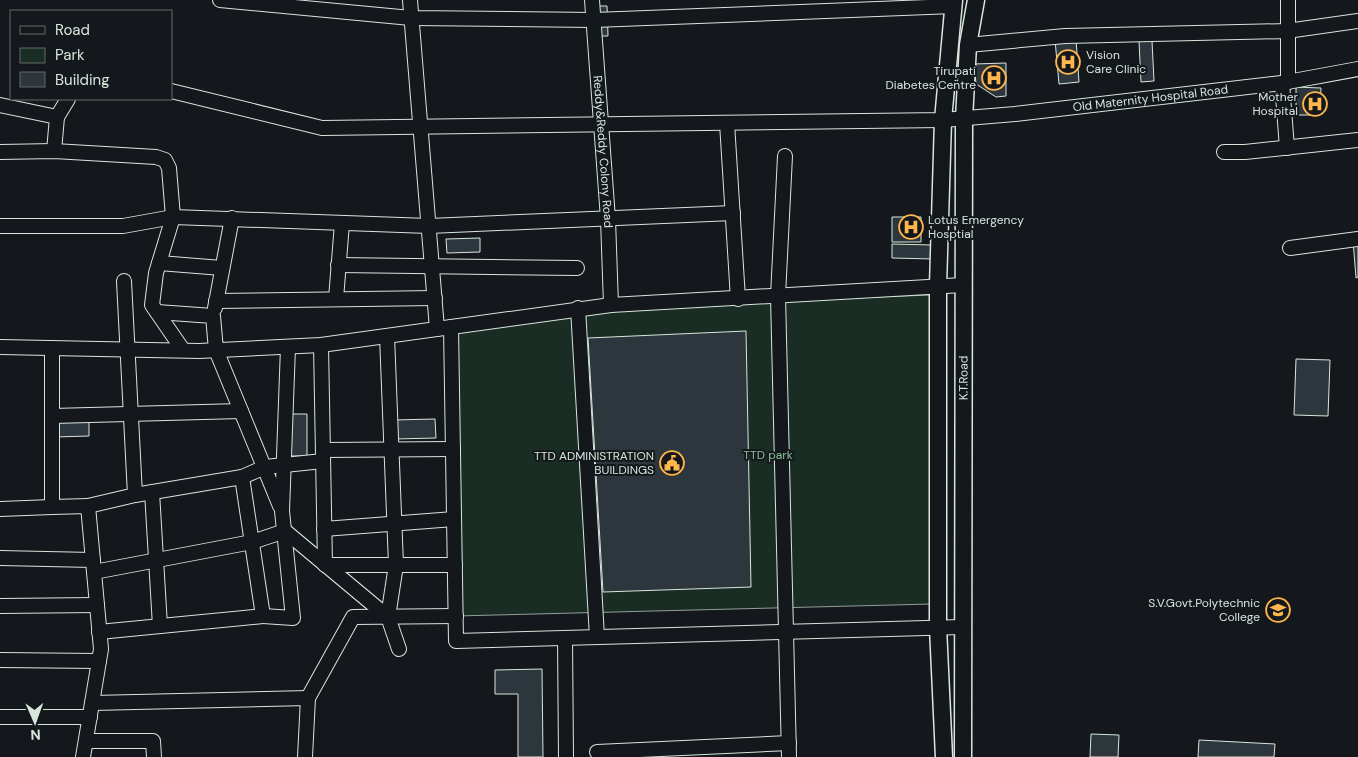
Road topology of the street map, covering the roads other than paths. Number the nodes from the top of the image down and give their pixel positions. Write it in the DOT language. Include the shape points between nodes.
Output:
graph roads {
  1 [pos="220,0"];
  2 [pos="410,0"];
  3 [pos="592,0"];
  4 [pos="976,0"];
  5 [pos="1288,0"];
  6 [pos="954,3"];
  7 [pos="411,18"];
  8 [pos="594,20"];
  9 [pos="1358,21"];
  10 [pos="1287,31"];
  11 [pos="968,45"];
  12 [pos="1358,70"];
  13 [pos="1285,83"];
  14 [pos="172,92"];
  15 [pos="67,100"];
  16 [pos="0,106"];
  17 [pos="57,117"];
  18 [pos="964,119"];
  19 [pos="942,120"];
  20 [pos="727,124"];
  21 [pos="601,125"];
  22 [pos="420,127"];
  23 [pos="1358,140"];
  24 [pos="1287,148"];
  25 [pos="0,152"];
  26 [pos="54,152"];
  27 [pos="1224,152"];
  28 [pos="785,156"];
  29 [pos="733,213"];
  30 [pos="173,217"];
  31 [pos="232,218"];
  32 [pos="608,219"];
  33 [pos="342,223"];
  34 [pos="0,226"];
  35 [pos="429,226"];
  36 [pos="1358,239"];
  37 [pos="1290,248"];
  38 [pos="159,263"];
  39 [pos="338,264"];
  40 [pos="432,267"];
  41 [pos="222,268"];
  42 [pos="576,268"];
  43 [pos="124,280"];
  44 [pos="963,285"];
  45 [pos="938,286"];
  46 [pos="778,296"];
  47 [pos="435,298"];
  48 [pos="336,299"];
  49 [pos="738,299"];
  50 [pos="216,301"];
  51 [pos="611,305"];
  52 [pos="578,308"];
  53 [pos="157,312"];
  54 [pos="213,316"];
  55 [pos="451,326"];
  56 [pos="437,329"];
  57 [pos="387,336"];
  58 [pos="321,345"];
  59 [pos="0,347"];
  60 [pos="288,347"];
  61 [pos="52,348"];
  62 [pos="128,350"];
  63 [pos="183,350"];
  64 [pos="216,350"];
  65 [pos="241,411"];
  66 [pos="131,413"];
  67 [pos="52,416"];
  68 [pos="392,449"];
  69 [pos="453,449"];
  70 [pos="323,456"];
  71 [pos="284,466"];
  72 [pos="265,468"];
  73 [pos="242,477"];
  74 [pos="152,492"];
  75 [pos="135,495"];
  76 [pos="88,506"];
  77 [pos="52,507"];
  78 [pos="0,508"];
  79 [pos="282,511"];
  80 [pos="454,519"];
  81 [pos="394,524"];
  82 [pos="324,529"];
  83 [pos="285,532"];
  84 [pos="252,542"];
  85 [pos="0,558"];
  86 [pos="156,560"];
  87 [pos="455,564"];
  88 [pos="325,565"];
  89 [pos="396,565"];
  90 [pos="93,566"];
  91 [pos="97,605"];
  92 [pos="0,606"];
  93 [pos="263,616"];
  94 [pos="456,616"];
  95 [pos="388,617"];
  96 [pos="160,626"];
  97 [pos="938,627"];
  98 [pos="962,627"];
  99 [pos="99,632"];
  100 [pos="785,632"];
  101 [pos="597,637"];
  102 [pos="565,638"];
  103 [pos="398,649"];
  104 [pos="0,660"];
  105 [pos="99,661"];
  106 [pos="308,698"];
  107 [pos="91,710"];
  108 [pos="0,717"];
  109 [pos="86,741"];
  110 [pos="789,750"];
  111 [pos="597,752"];
  112 [pos="83,757"];
  113 [pos="154,757"];
  114 [pos="305,757"];
  115 [pos="566,757"];
  116 [pos="944,757"];
  117 [pos="963,757"];
  1 -- 7 [label="street"];
  2 -- 7 [label="street"];
  3 -- 8 [label="street, Reddy&Reddy Colony Road"];
  4 -- 11 [label="main road, K.T.Road"];
  5 -- 10 [label="street"];
  6 -- 8 [label="street"];
  6 -- 19 [label="main road, K.T.Road"];
  7 -- 8 [label="street"];
  7 -- 22 [label="street"];
  8 -- 21 [label="street, Reddy&Reddy Colony Road"];
  9 -- 10 [label="street"];
  10 -- 11 [label="street" via="1065,36"];
  10 -- 13 [label="street"];
  11 -- 18 [label="main road, K.T.Road"];
  12 -- 13 [label="street, Old Maternity Hospital Road"];
  13 -- 18 [label="street, Old Maternity Hospital Road"];
  13 -- 24 [label="street"];
  14 -- 22 [label="street, Old Maternity Hospital Road" via="322,128"];
  15 -- 17 [label="street"];
  16 -- 17 [label="street"];
  17 -- 26 [label="street"];
  18 -- 19 [label="street, Old Maternity Hospital Road"];
  18 -- 44 [label="main road, K.T.Road"];
  19 -- 20 [label="street, Old Maternity Hospital Road"];
  19 -- 45 [label="main road, K.T.Road"];
  20 -- 21 [label="street, Old Maternity Hospital Road"];
  20 -- 29 [label="street"];
  21 -- 22 [label="street, Old Maternity Hospital Road"];
  21 -- 32 [label="street, Reddy&Reddy Colony Road"];
  22 -- 35 [label="street"];
  23 -- 24 [label="street"];
  24 -- 27 [label="street"];
  25 -- 26 [label="street"];
  26 -- 30 [label="street" via="165,160 169,168"];
  28 -- 46 [label="street"];
  29 -- 32 [label="street"];
  29 -- 49 [label="street"];
  30 -- 31 [label="street"];
  30 -- 34 [label="street" via="124,226"];
  30 -- 38 [label="street"];
  31 -- 33 [label="street"];
  31 -- 41 [label="street"];
  32 -- 35 [label="street"];
  32 -- 51 [label="street, Reddy&Reddy Colony Road"];
  33 -- 35 [label="street"];
  33 -- 39 [label="street"];
  35 -- 40 [label="street"];
  36 -- 37 [label="street"];
  38 -- 41 [label="street"];
  38 -- 53 [label="street" via="152,305"];
  39 -- 40 [label="street"];
  39 -- 48 [label="street"];
  40 -- 42 [label="street"];
  40 -- 47 [label="street"];
  41 -- 50 [label="street"];
  43 -- 62 [label="street"];
  44 -- 45 [label="street"];
  44 -- 98 [label="main road, K.T.Road"];
  45 -- 46 [label="street"];
  45 -- 97 [label="main road, K.T.Road"];
  46 -- 49 [label="street"];
  46 -- 100 [label="street"];
  47 -- 48 [label="street"];
  47 -- 56 [label="street"];
  48 -- 50 [label="street"];
  49 -- 51 [label="street"];
  50 -- 54 [label="street"];
  51 -- 52 [label="street"];
  52 -- 55 [label="street"];
  52 -- 101 [label="street"];
  53 -- 54 [label="street"];
  53 -- 63 [label="street"];
  54 -- 64 [label="street"];
  55 -- 56 [label="street"];
  55 -- 69 [label="street"];
  56 -- 57 [label="street"];
  57 -- 58 [label="street"];
  57 -- 68 [label="street"];
  58 -- 60 [label="street"];
  58 -- 70 [label="street"];
  59 -- 61 [label="street"];
  60 -- 64 [label="street"];
  60 -- 71 [label="street"];
  61 -- 62 [label="street"];
  61 -- 67 [label="street"];
  62 -- 63 [label="street"];
  62 -- 66 [label="street"];
  63 -- 64 [label="street"];
  64 -- 65 [label="street"];
  65 -- 66 [label="street"];
  65 -- 72 [label="street"];
  66 -- 67 [label="street"];
  66 -- 75 [label="street"];
  67 -- 77 [label="street"];
  68 -- 69 [label="street"];
  68 -- 70 [label="street"];
  68 -- 81 [label="street"];
  69 -- 80 [label="street"];
  70 -- 71 [label="street"];
  70 -- 82 [label="street"];
  71 -- 72 [label="street"];
  71 -- 79 [label="street"];
  72 -- 73 [label="street"];
  72 -- 79 [label="street"];
  73 -- 74 [label="street"];
  73 -- 84 [label="street"];
  74 -- 75 [label="street"];
  74 -- 86 [label="street"];
  75 -- 76 [label="street"];
  76 -- 77 [label="street"];
  76 -- 90 [label="street"];
  77 -- 78 [label="street"];
  79 -- 83 [label="street"];
  80 -- 81 [label="street"];
  80 -- 87 [label="street"];
  81 -- 82 [label="street"];
  81 -- 89 [label="street"];
  82 -- 88 [label="street"];
  83 -- 84 [label="street"];
  83 -- 88 [label="street"];
  83 -- 93 [label="street" via="293,618"];
  84 -- 86 [label="street"];
  84 -- 93 [label="street"];
  85 -- 90 [label="street"];
  86 -- 90 [label="street"];
  86 -- 96 [label="street"];
  87 -- 89 [label="street"];
  87 -- 94 [label="street"];
  88 -- 89 [label="street"];
  88 -- 95 [label="street"];
  89 -- 95 [label="street"];
  90 -- 91 [label="street"];
  91 -- 92 [label="street"];
  91 -- 99 [label="street"];
  93 -- 96 [label="street"];
  94 -- 95 [label="street"];
  94 -- 102 [label="street" via="456,641"];
  95 -- 103 [label="street"];
  95 -- 106 [label="street" via="353,616"];
  96 -- 99 [label="street"];
  97 -- 98 [label="street"];
  97 -- 100 [label="street"];
  97 -- 116 [label="main road, K.T.Road"];
  98 -- 117 [label="main road, K.T.Road"];
  99 -- 105 [label="street"];
  100 -- 101 [label="street"];
  100 -- 110 [label="street"];
  101 -- 102 [label="street"];
  102 -- 115 [label="street"];
  104 -- 105 [label="street"];
  105 -- 107 [label="street"];
  106 -- 107 [label="street"];
  106 -- 114 [label="street"];
  107 -- 108 [label="street"];
  107 -- 109 [label="street"];
  109 -- 112 [label="street"];
  109 -- 113 [label="street" via="153,741"];
  110 -- 111 [label="street"];
}
